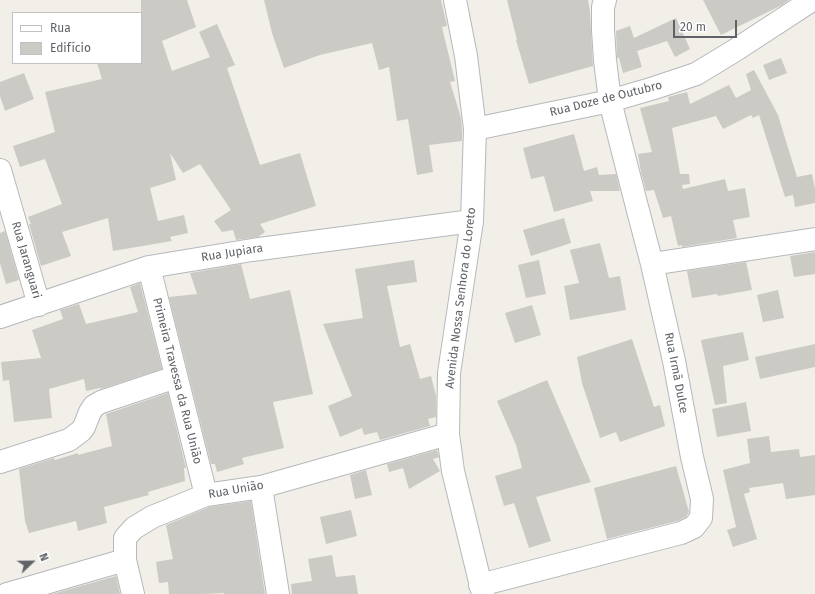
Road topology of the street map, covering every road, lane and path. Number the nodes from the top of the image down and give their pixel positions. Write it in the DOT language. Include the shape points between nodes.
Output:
graph roads {
  1 [pos="455,0"];
  2 [pos="605,0"];
  3 [pos="812,0"];
  4 [pos="610,100"];
  5 [pos="475,129"];
  6 [pos="0,170"];
  7 [pos="472,222"];
  8 [pos="815,239"];
  9 [pos="652,264"];
  10 [pos="149,267"];
  11 [pos="39,305"];
  12 [pos="0,317"];
  13 [pos="176,377"];
  14 [pos="448,434"];
  15 [pos="0,462"];
  16 [pos="261,486"];
  17 [pos="206,495"];
  18 [pos="125,560"];
  19 [pos="482,590"];
  20 [pos="8,594"];
  21 [pos="133,594"];
  22 [pos="278,594"];
  1 -- 5 [label="street, Avenida Nossa Senhora do Loreto" via="466,56"];
  2 -- 4 [label="street, Rua Irmã Dulce" via="603,38"];
  3 -- 4 [label="street, Rua Doze de Outubro" via="696,74"];
  4 -- 5 [label="street, Rua Doze de Outubro"];
  4 -- 9 [label="street, Rua Irmã Dulce"];
  5 -- 7 [label="street, Avenida Nossa Senhora do Loreto"];
  6 -- 11 [label="street, Rua Jaranguari"];
  7 -- 10 [label="street, Rua Jupiara" via="259,249"];
  7 -- 14 [label="street, Avenida Nossa Senhora do Loreto" via="449,373"];
  8 -- 9 [label="street"];
  9 -- 19 [label="street, Rua Irmã Dulce" via="702,499 701,518 694,527 681,533"];
  10 -- 11 [label="street, Rua Jupiara"];
  10 -- 13 [label="street, Primeira Travessa da Rua União"];
  11 -- 12 [label="street, Rua Jupiara"];
  13 -- 15 [label="street" via="94,406 84,427 69,440"];
  13 -- 17 [label="street, Primeira Travessa da Rua União"];
  14 -- 16 [label="street, Rua União"];
  14 -- 19 [label="street, Avenida Nossa Senhora do Loreto" via="453,471"];
  16 -- 17 [label="street, Rua União"];
  16 -- 22 [label="street"];
  17 -- 18 [label="street, Rua União" via="152,517 134,528 125,538"];
  18 -- 20 [label="street"];
  18 -- 21 [label="street, Rua União"];
}
